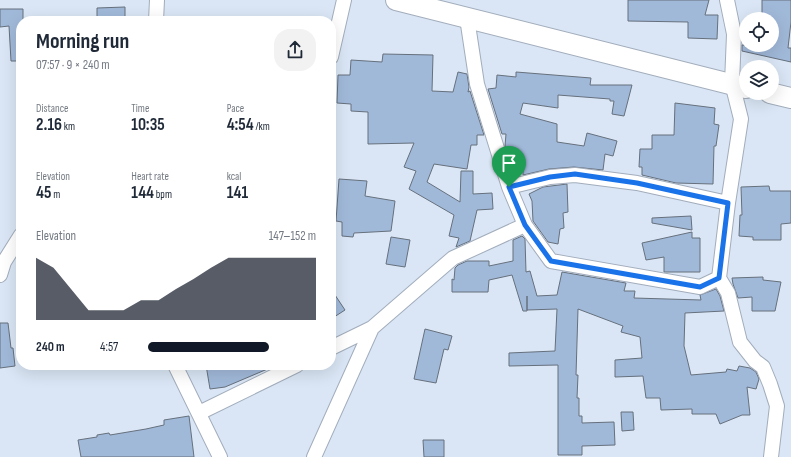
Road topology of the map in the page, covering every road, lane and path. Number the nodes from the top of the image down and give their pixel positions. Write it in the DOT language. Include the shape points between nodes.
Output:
graph roads {
  1 [pos="157,0"];
  2 [pos="344,0"];
  3 [pos="396,0"];
  4 [pos="727,0"];
  5 [pos="156,16"];
  6 [pos="467,18"];
  7 [pos="336,35"];
  8 [pos="739,86"];
  9 [pos="779,95"];
  10 [pos="791,98"];
  11 [pos="740,100"];
  12 [pos="509,187"];
  13 [pos="728,203"];
  14 [pos="525,225"];
  15 [pos="16,242"];
  16 [pos="0,275"];
  17 [pos="719,278"];
  18 [pos="372,328"];
  19 [pos="336,346"];
  20 [pos="178,370"];
  21 [pos="287,370"];
  22 [pos="199,413"];
  23 [pos="220,457"];
  24 [pos="314,457"];
  25 [pos="771,457"];
  1 -- 5 [label="street"];
  2 -- 7 [label="street"];
  3 -- 6 [label="main road"];
  4 -- 8 [label="street" via="734,34"];
  6 -- 8 [label="main road"];
  6 -- 12 [label="street" via="477,84"];
  9 -- 10 [label="main road"];
  11 -- 13 [label="street" via="741,119"];
  12 -- 13 [label="street" via="575,174 637,183"];
  12 -- 14 [label="street"];
  13 -- 17 [label="street"];
  14 -- 17 [label="street" via="551,261 700,287"];
  14 -- 18 [label="street" via="453,258"];
  15 -- 16 [label="street" via="4,262"];
  17 -- 25 [label="street" via="728,293 740,342 763,368 777,406"];
  18 -- 19 [label="street"];
  18 -- 24 [label="street"];
  20 -- 22 [label="street"];
  21 -- 22 [label="street"];
  22 -- 23 [label="street"];
}
